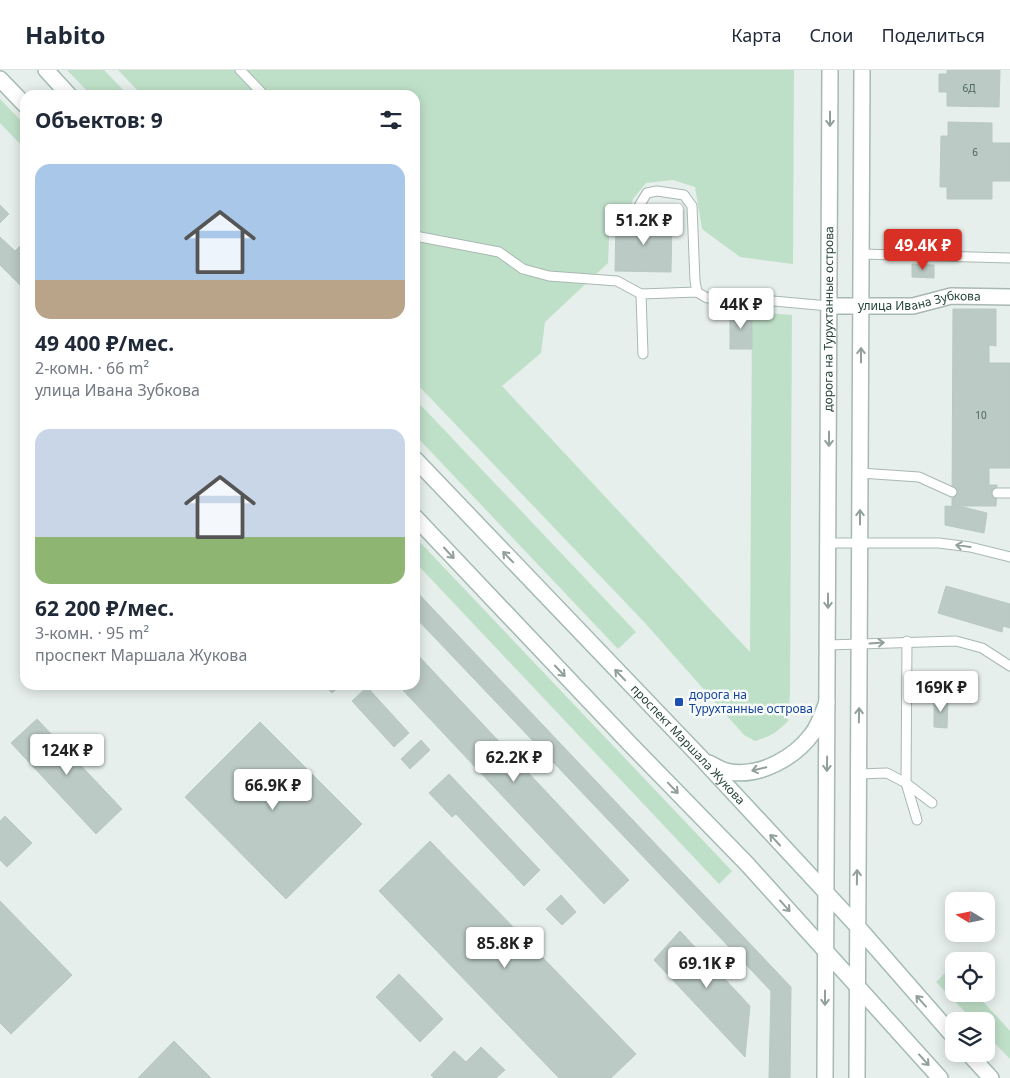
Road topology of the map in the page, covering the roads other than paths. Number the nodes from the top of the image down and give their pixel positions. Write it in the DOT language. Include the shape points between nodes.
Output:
graph roads {
  1 [pos="46,70"];
  2 [pos="240,70"];
  3 [pos="830,70"];
  4 [pos="862,70"];
  5 [pos="0,79"];
  6 [pos="64,90"];
  7 [pos="259,90"];
  8 [pos="20,100"];
  9 [pos="638,221"];
  10 [pos="420,237"];
  11 [pos="862,254"];
  12 [pos="1010,258"];
  13 [pos="697,292"];
  14 [pos="641,294"];
  15 [pos="1010,297"];
  16 [pos="829,306"];
  17 [pos="861,307"];
  18 [pos="642,354"];
  19 [pos="420,463"];
  20 [pos="860,473"];
  21 [pos="952,492"];
  22 [pos="996,493"];
  23 [pos="1010,493"];
  24 [pos="420,522"];
  25 [pos="828,543"];
  26 [pos="860,543"];
  27 [pos="1010,557"];
  28 [pos="907,641"];
  29 [pos="828,644"];
  30 [pos="859,644"];
  31 [pos="1010,666"];
  32 [pos="828,702"];
  33 [pos="703,760"];
  34 [pos="858,774"];
  35 [pos="906,783"];
  36 [pos="932,803"];
  37 [pos="917,820"];
  38 [pos="826,892"];
  39 [pos="857,926"];
  40 [pos="824,950"];
  41 [pos="856,985"];
  42 [pos="945,1027"];
  43 [pos="976,1062"];
  44 [pos="825,1078"];
  45 [pos="857,1078"];
  46 [pos="940,1078"];
  47 [pos="991,1078"];
  1 -- 6 [label="street"];
  2 -- 7 [label="lane"];
  3 -- 16 [label="street, дорога на Турухтанные острова, one-way"];
  4 -- 11 [label="street"];
  5 -- 8 [label="street"];
  9 -- 13 [label="lane" via="639,206 647,193 658,191 684,195 692,206"];
  10 -- 14 [label="lane" via="499,252 523,270 549,276 616,280"];
  11 -- 12 [label="lane"];
  11 -- 17 [label="street"];
  13 -- 14 [label="lane"];
  13 -- 16 [label="lane" via="707,298 730,297"];
  14 -- 18 [label="lane"];
  15 -- 17 [label="street, улица Ивана Зубкова" via="951,296 913,306"];
  16 -- 17 [label="street, улица Ивана Зубкова"];
  16 -- 25 [label="street, дорога на Турухтанные острова, one-way"];
  20 -- 17 [label="street, one-way"];
  33 -- 19 [label="street, проспект Маршала Жукова, one-way"];
  20 -- 21 [label="lane" via="918,477"];
  26 -- 20 [label="street, one-way"];
  22 -- 23 [label="lane"];
  24 -- 40 [label="street, one-way" via="748,864"];
  25 -- 26 [label="lane"];
  25 -- 29 [label="street, дорога на Турухтанные острова, one-way"];
  27 -- 26 [label="lane, one-way" via="939,543"];
  26 -- 30 [label="street"];
  30 -- 28 [label="lane, one-way"];
  28 -- 31 [label="lane" via="956,641 982,648"];
  28 -- 35 [label="lane"];
  29 -- 30 [label="lane"];
  29 -- 32 [label="street, дорога на Турухтанные острова"];
  34 -- 30 [label="street, one-way"];
  32 -- 33 [label="street, one-way" via="814,733 798,750 777,764 730,772"];
  32 -- 38 [label="street, дорога на Турухтанные острова, one-way"];
  38 -- 33 [label="street, проспект Маршала Жукова, one-way"];
  34 -- 35 [label="lane" via="887,773"];
  39 -- 34 [label="street, one-way"];
  35 -- 36 [label="lane"];
  35 -- 37 [label="lane"];
  38 -- 39 [label="street, проспект Маршала Жукова"];
  38 -- 40 [label="street, дорога на Турухтанные острова"];
  39 -- 41 [label="street"];
  42 -- 39 [label="street, проспект Маршала Жукова, one-way"];
  40 -- 41 [label="street"];
  40 -- 44 [label="street, дорога на Турухтанные острова, one-way"];
  41 -- 45 [label="street"];
  41 -- 46 [label="street, one-way"];
  43 -- 47 [label="street"];
}
